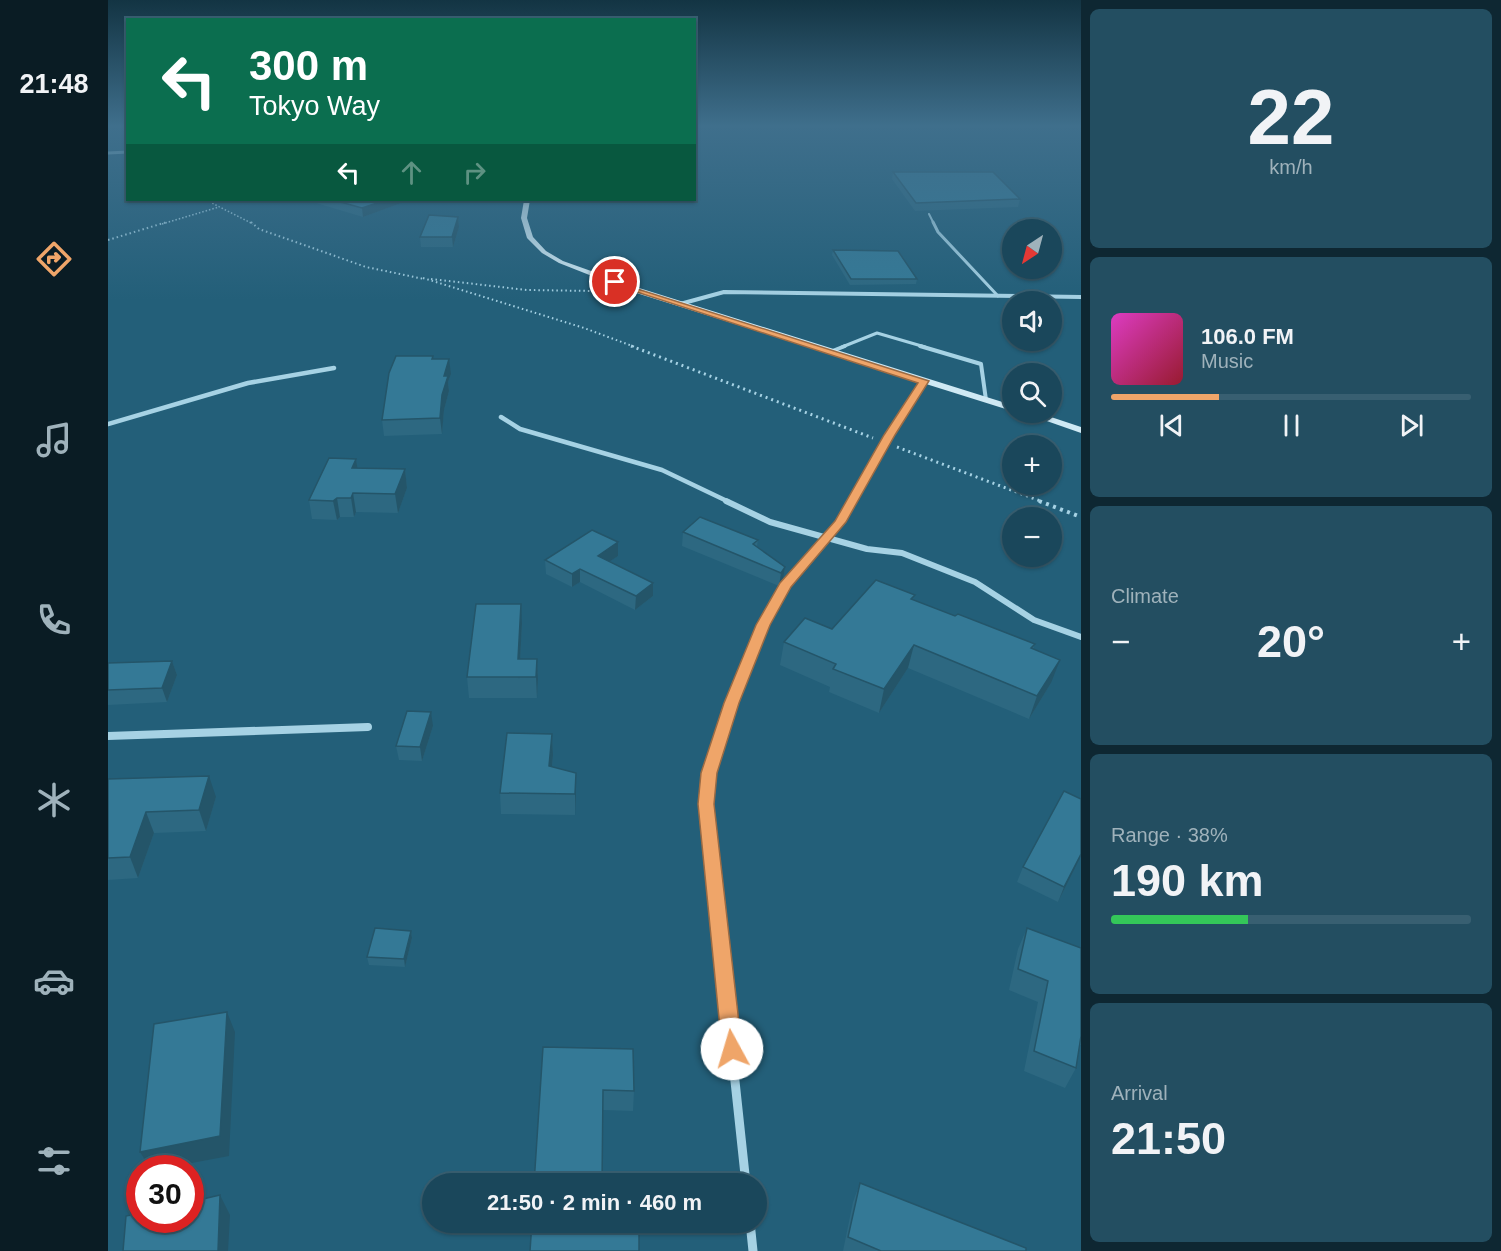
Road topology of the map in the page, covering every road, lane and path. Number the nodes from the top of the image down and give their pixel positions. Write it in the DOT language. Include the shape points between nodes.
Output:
graph roads {
  1 [pos="208,201"];
  2 [pos="527,201"];
  3 [pos="219,207"];
  4 [pos="929,214"];
  5 [pos="108,240"];
  6 [pos="423,278"];
  7 [pos="599,291"];
  8 [pos="998,296"];
  9 [pos="1081,297"];
  10 [pos="680,304"];
  11 [pos="830,352"];
  12 [pos="334,368"];
  13 [pos="924,381"];
  14 [pos="986,400"];
  15 [pos="1002,405"];
  16 [pos="501,417"];
  17 [pos="1059,423"];
  18 [pos="108,424"];
  19 [pos="1081,430"];
  20 [pos="885,442"];
  21 [pos="1081,517"];
  22 [pos="828,538"];
  23 [pos="1081,637"];
  24 [pos="368,727"];
  25 [pos="108,736"];
  26 [pos="745,1173"];
  27 [pos="751,1233"];
  28 [pos="753,1251"];
  1 -- 3 [label="path"];
  2 -- 10 [label="street" via="524,218 530,237 544,252 561,262"];
  3 -- 5 [label="path"];
  3 -- 6 [label="path" via="259,229 354,263"];
  4 -- 8 [label="lane" via="938,232"];
  6 -- 7 [label="path" via="527,290"];
  6 -- 20 [label="path" via="584,328"];
  8 -- 9 [label="street"];
  8 -- 10 [label="street" via="724,292"];
  10 -- 11 [label="street"];
  11 -- 13 [label="street"];
  11 -- 14 [label="lane" via="877,333 981,364"];
  12 -- 18 [label="street" via="253,381"];
  13 -- 14 [label="street"];
  13 -- 20 [label="street"];
  14 -- 15 [label="street"];
  16 -- 22 [label="street" via="520,429 662,470 770,522"];
  17 -- 19 [label="street"];
  20 -- 21 [label="path"];
  20 -- 22 [label="street"];
  22 -- 23 [label="street" via="867,549 902,553 975,582 1034,620"];
  22 -- 26 [label="street" via="785,586 763,625 709,773 706,804"];
  24 -- 25 [label="street"];
  27 -- 28 [label="street"];
}
